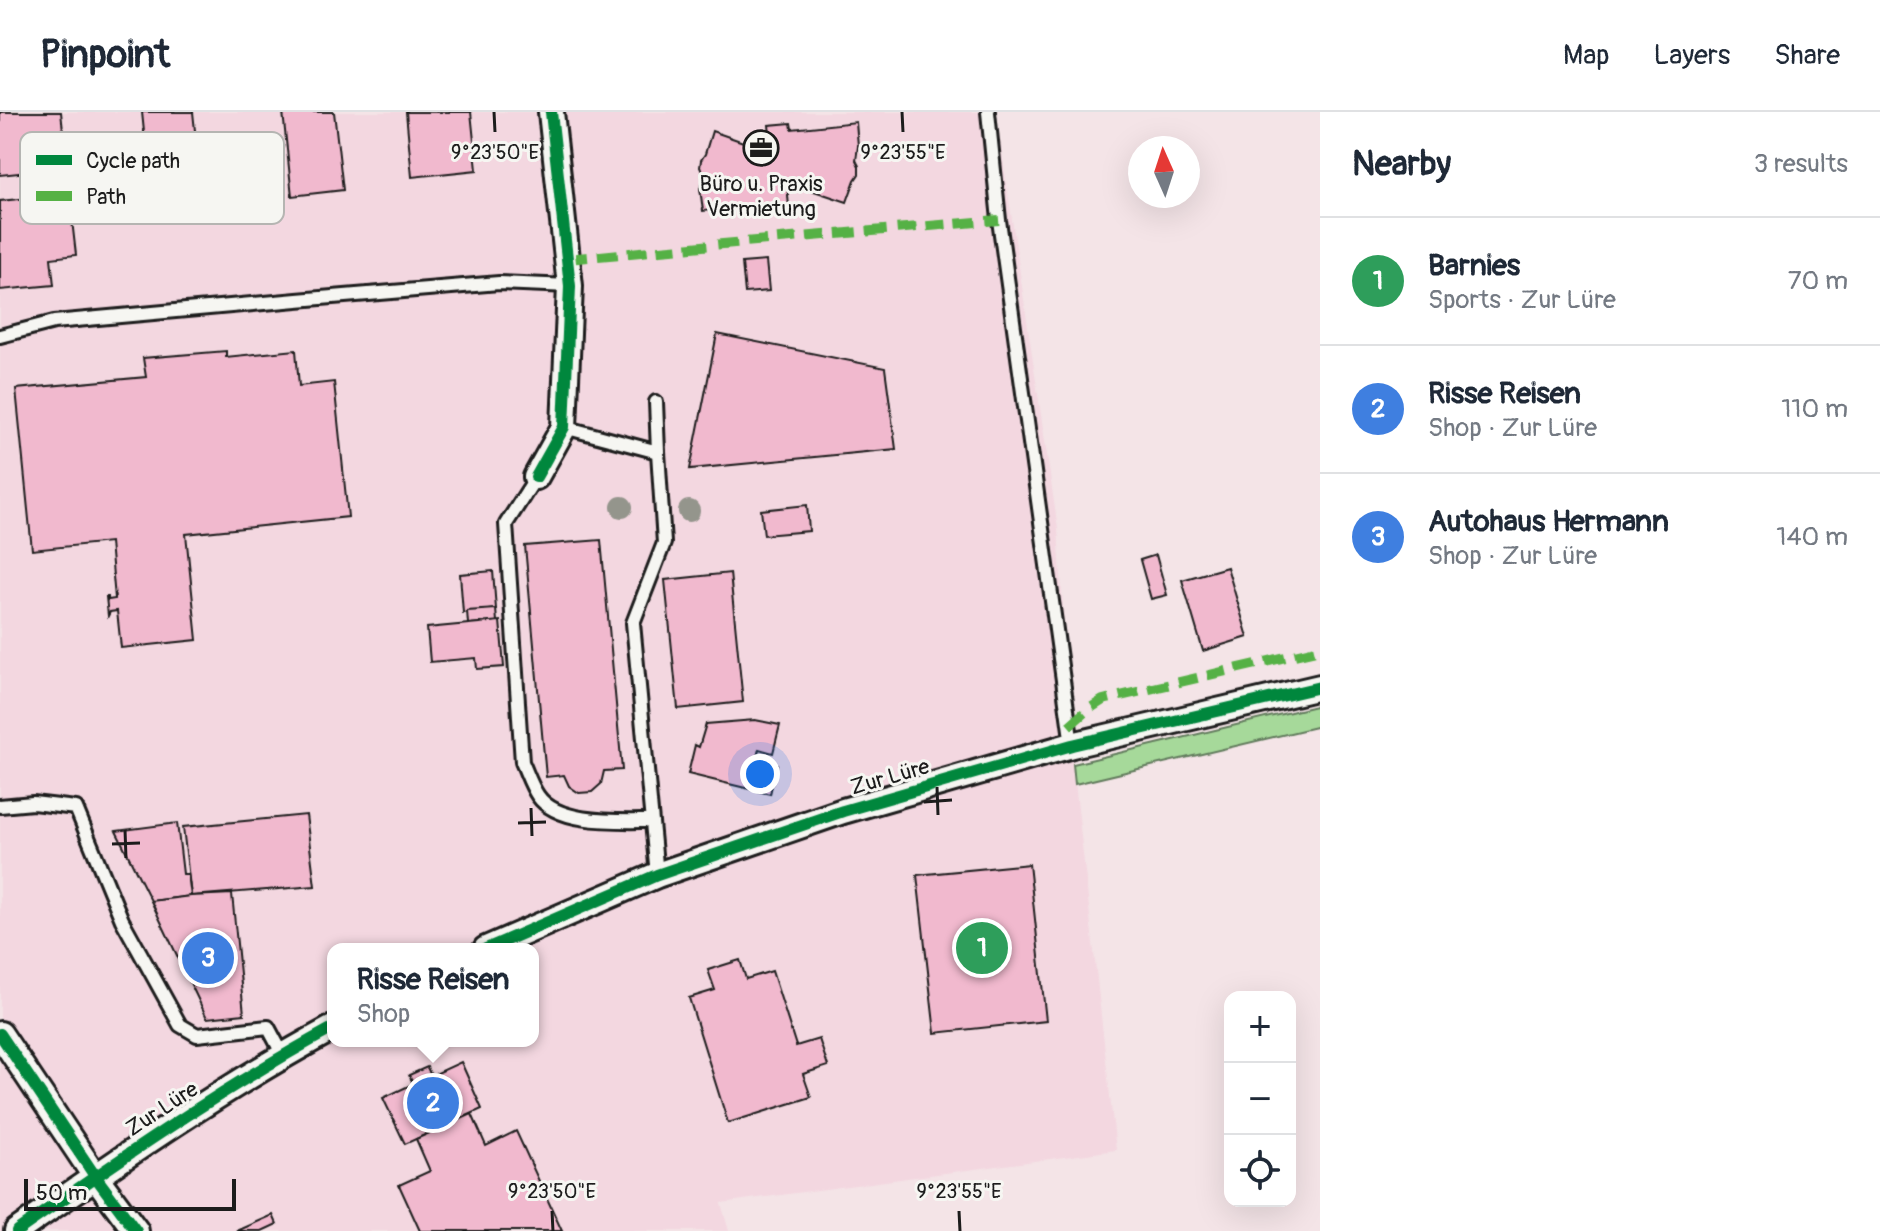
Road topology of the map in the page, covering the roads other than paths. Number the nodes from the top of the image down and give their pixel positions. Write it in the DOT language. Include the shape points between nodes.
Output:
graph roads {
  1 [pos="551,112"];
  2 [pos="988,112"];
  3 [pos="570,286"];
  4 [pos="0,336"];
  5 [pos="656,402"];
  6 [pos="564,427"];
  7 [pos="658,452"];
  8 [pos="536,477"];
  9 [pos="1320,687"];
  10 [pos="1072,745"];
  11 [pos="0,806"];
  12 [pos="651,821"];
  13 [pos="657,875"];
  14 [pos="500,943"];
  15 [pos="327,1031"];
  16 [pos="0,1034"];
  17 [pos="283,1055"];
  18 [pos="95,1176"];
  19 [pos="17,1231"];
  20 [pos="136,1231"];
  1 -- 3 [label="street"];
  2 -- 10 [label="lane"];
  3 -- 4 [label="lane" via="499,283 297,300 54,322"];
  3 -- 6 [label="street"];
  5 -- 7 [label="lane"];
  6 -- 7 [label="lane"];
  6 -- 8 [label="street"];
  7 -- 12 [label="lane" via="664,543 633,623"];
  8 -- 12 [label="lane" via="506,524 522,762 539,798 560,813"];
  9 -- 10 [label="street, Zur Lüre"];
  10 -- 13 [label="street, Zur Lüre" via="843,811"];
  11 -- 17 [label="lane" via="76,808 122,920 180,1025 197,1035 268,1027"];
  12 -- 13 [label="lane"];
  13 -- 14 [label="street, Zur Lüre"];
  15 -- 17 [label="street, Zur Lüre"];
  16 -- 18 [label="street"];
  17 -- 18 [label="street, Zur Lüre"];
  18 -- 19 [label="street, Zur Lüre"];
  18 -- 20 [label="street"];
}
